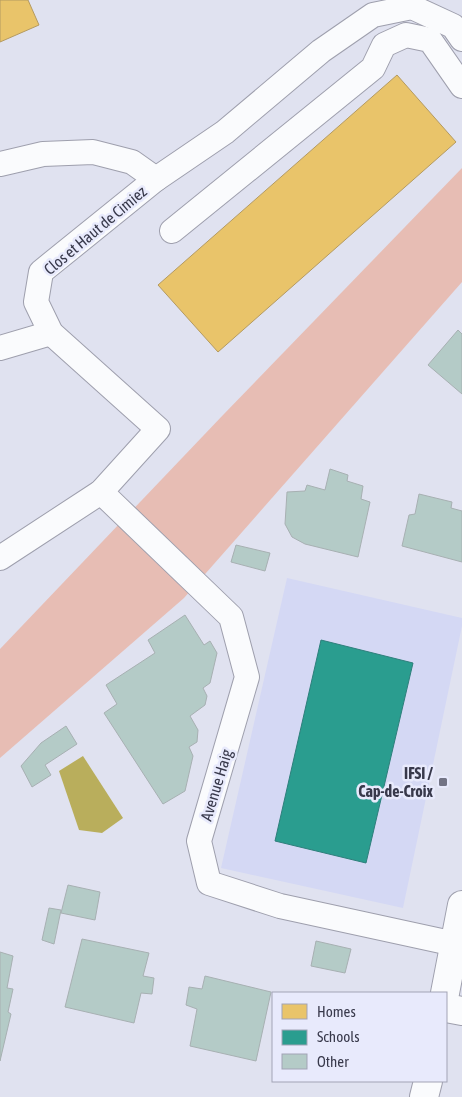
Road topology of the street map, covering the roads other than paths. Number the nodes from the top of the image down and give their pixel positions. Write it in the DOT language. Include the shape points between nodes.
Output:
graph roads {
  1 [pos="462,39"];
  2 [pos="462,86"];
  3 [pos="0,164"];
  4 [pos="156,179"];
  5 [pos="172,231"];
  6 [pos="51,333"];
  7 [pos="0,348"];
  8 [pos="101,492"];
  9 [pos="0,558"];
  10 [pos="462,905"];
  11 [pos="455,944"];
  12 [pos="445,992"];
  13 [pos="447,1008"];
  14 [pos="462,1011"];
  15 [pos="428,1082"];
  16 [pos="424,1097"];
  1 -- 4 [label="lane, Clos et Haut de Cimiez" via="453,26 412,8 373,15 321,51 225,132"];
  2 -- 5 [label="lane" via="430,40 406,35 384,45 373,68"];
  3 -- 4 [label="lane" via="43,154 93,152 132,162"];
  4 -- 6 [label="lane, Clos et Haut de Cimiez" via="41,272 36,302"];
  6 -- 7 [label="lane"];
  6 -- 8 [label="lane, Clos et Haut de Cimiez" via="158,429"];
  8 -- 9 [label="lane, Clos et Haut de Cimiez"];
  8 -- 11 [label="lane, Avenue Haig" via="230,617 247,676 199,841 209,882 280,906"];
  10 -- 11 [label="street"];
  11 -- 12 [label="street"];
  13 -- 14 [label="street"];
  15 -- 16 [label="street"];
}
